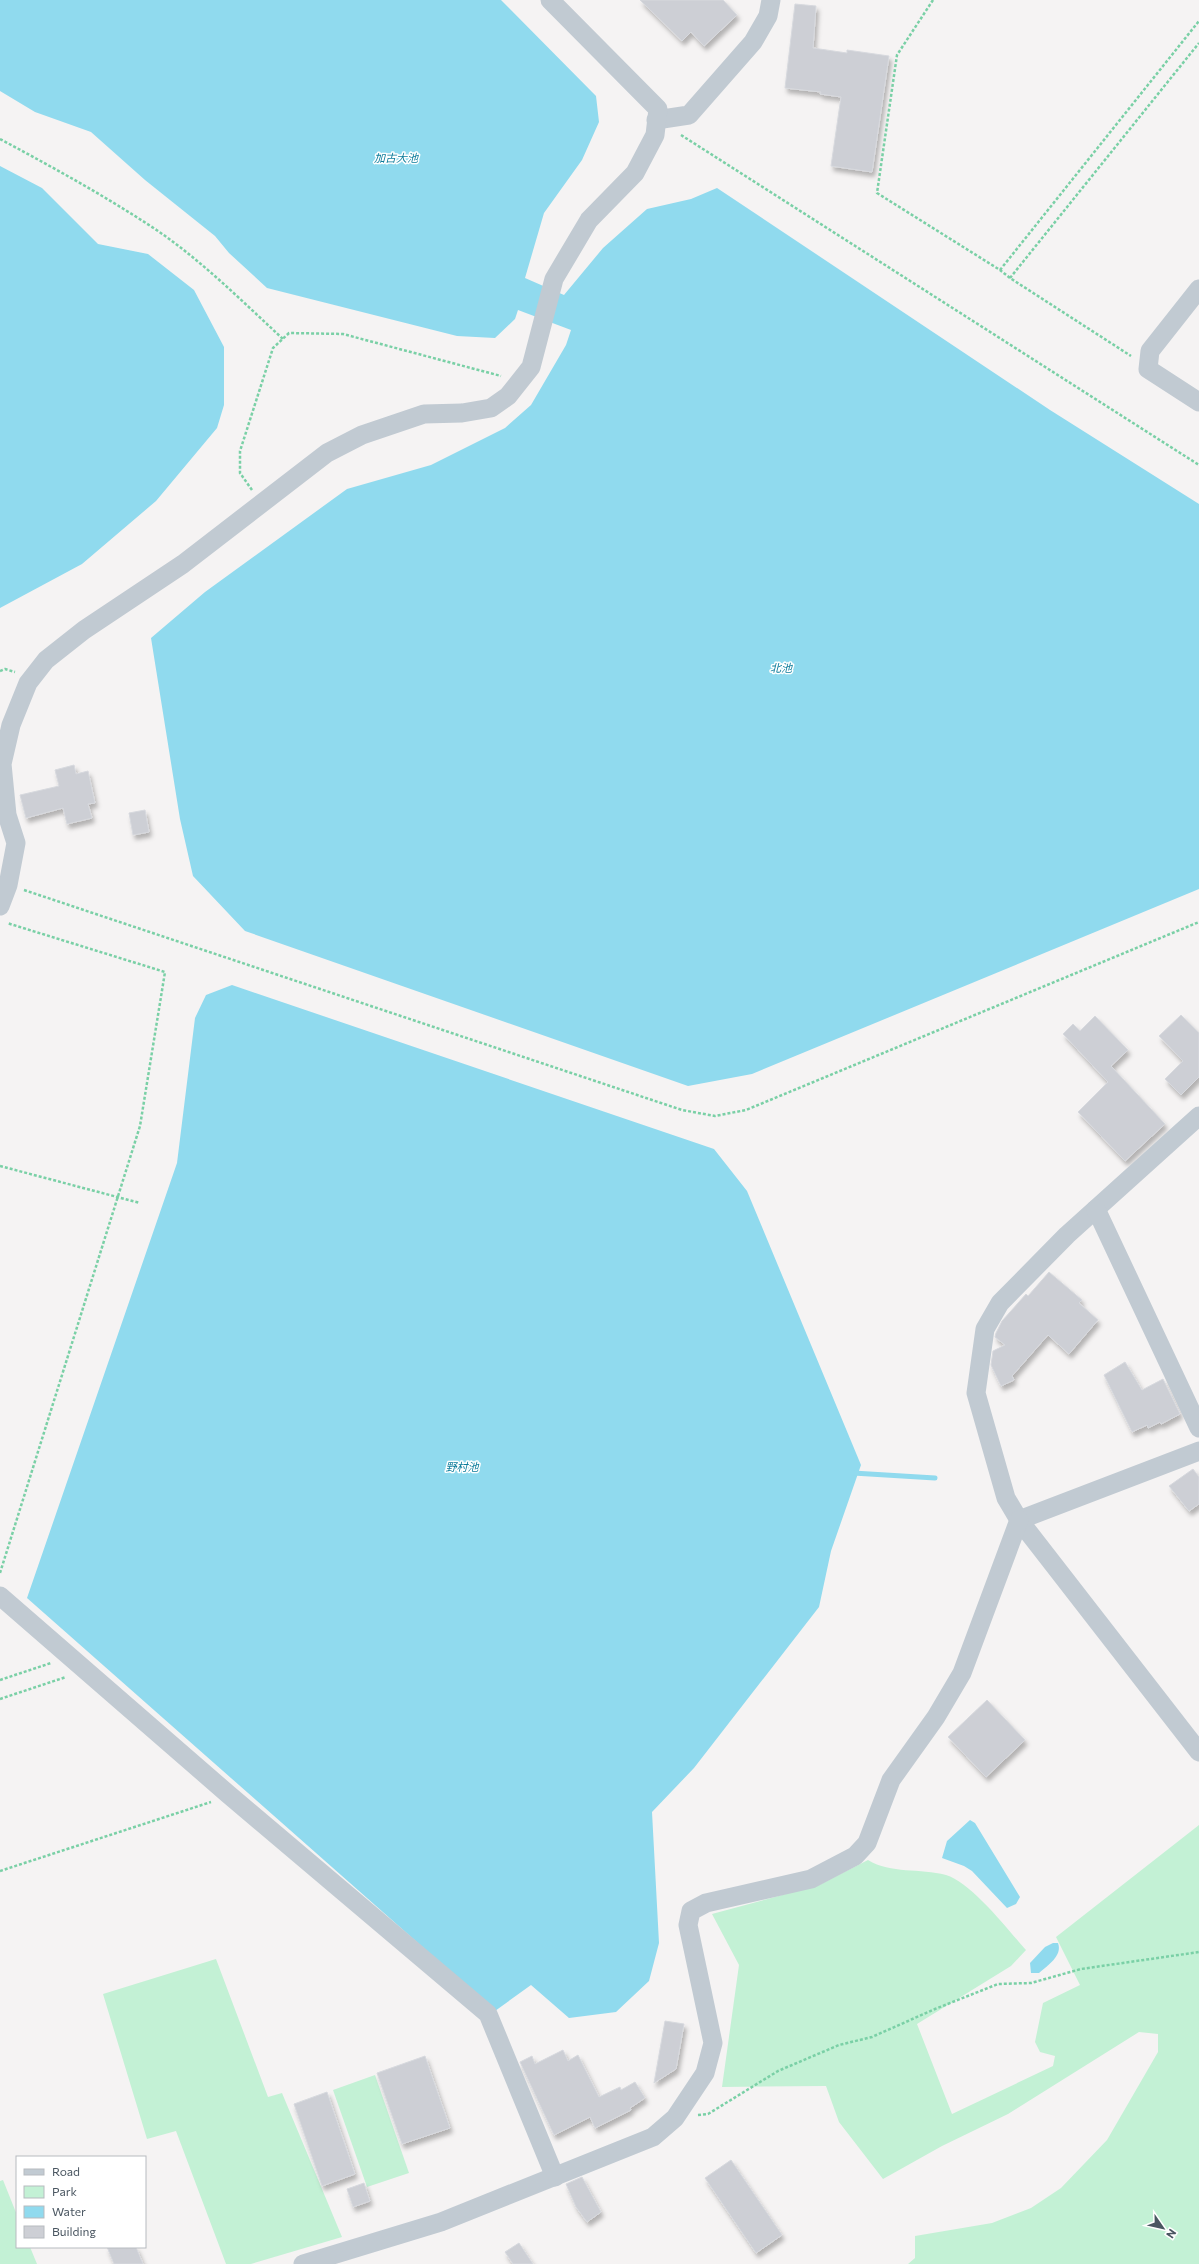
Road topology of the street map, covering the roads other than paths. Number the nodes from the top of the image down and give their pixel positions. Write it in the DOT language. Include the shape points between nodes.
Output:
graph roads {
  1 [pos="550,0"];
  2 [pos="771,0"];
  3 [pos="656,120"];
  4 [pos="1199,289"];
  5 [pos="1199,402"];
  6 [pos="0,906"];
  7 [pos="1199,1116"];
  8 [pos="1096,1209"];
  9 [pos="1199,1428"];
  10 [pos="1199,1451"];
  11 [pos="1019,1520"];
  12 [pos="0,1596"];
  13 [pos="1199,1752"];
  14 [pos="555,2177"];
  15 [pos="303,2264"];
  1 -- 3 [label="street" via="658,110"];
  2 -- 3 [label="street" via="768,16 753,42 688,115"];
  3 -- 6 [label="street" via="655,135 635,173 589,220 554,279 531,366 508,396 490,408 462,413 424,414 362,435 327,453 183,564 79,634 46,660 28,683 11,725 2,764 7,815 16,843 8,885"];
  4 -- 5 [label="street" via="1150,351 1147,360 1148,369"];
  7 -- 8 [label="street"];
  8 -- 9 [label="street"];
  8 -- 11 [label="street" via="1000,1303 984,1329 976,1393 1006,1498"];
  10 -- 11 [label="street"];
  11 -- 13 [label="street"];
  11 -- 14 [label="street" via="962,1673 936,1717 891,1780 867,1843 855,1856 811,1879 706,1903 690,1911 688,1925 712,2043 705,2073 676,2118 652,2137"];
  12 -- 14 [label="street" via="82,1669 488,2014"];
  14 -- 15 [label="street" via="441,2222"];
}
